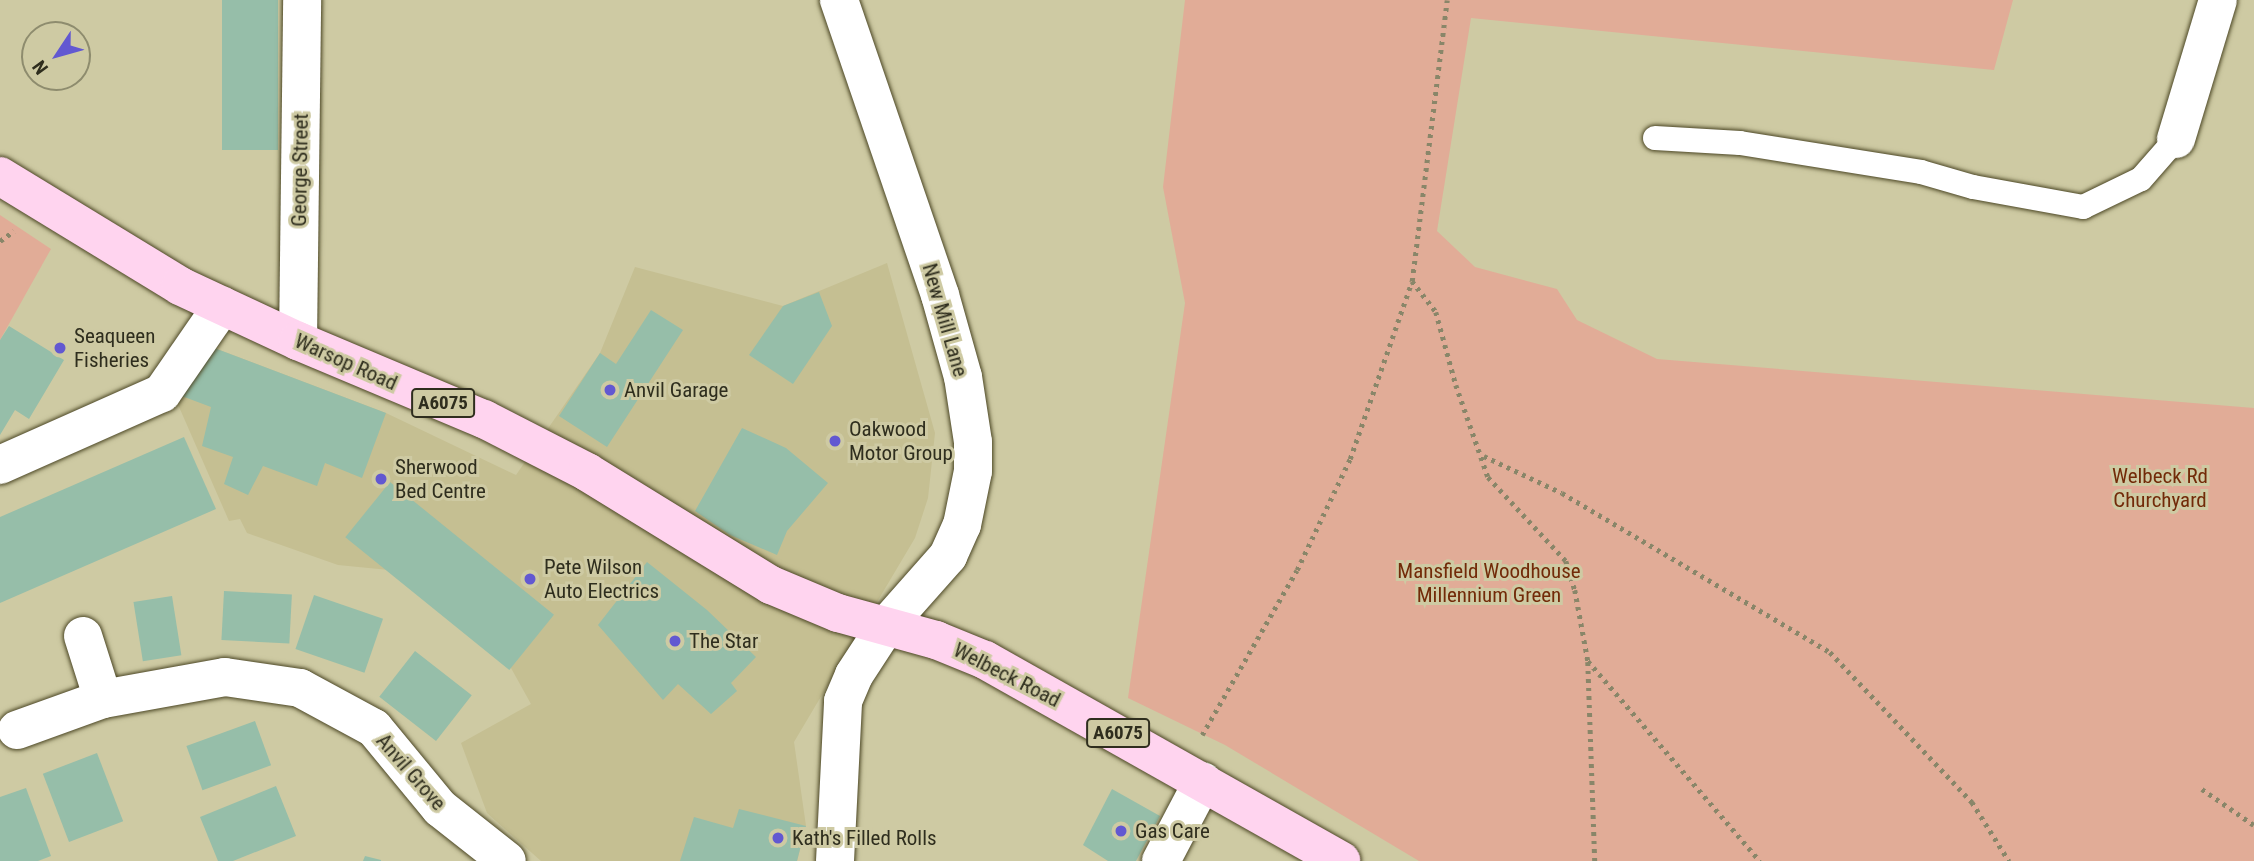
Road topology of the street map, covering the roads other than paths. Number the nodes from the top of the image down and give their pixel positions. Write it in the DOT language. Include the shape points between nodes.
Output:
graph roads {
  1 [pos="302,0"];
  2 [pos="839,0"];
  3 [pos="2218,0"];
  4 [pos="1655,138"];
  5 [pos="2176,139"];
  6 [pos="0,176"];
  7 [pos="222,306"];
  8 [pos="298,341"];
  9 [pos="0,465"];
  10 [pos="886,626"];
  11 [pos="83,636"];
  12 [pos="103,699"];
  13 [pos="17,730"];
  14 [pos="1203,781"];
  15 [pos="507,861"];
  16 [pos="835,861"];
  17 [pos="1161,861"];
  18 [pos="1341,861"];
  1 -- 8 [label="street, George Street"];
  2 -- 10 [label="street, New Mill Lane" via="940,295 962,377 973,442 973,471 957,539 940,566"];
  3 -- 5 [label="street"];
  4 -- 5 [label="lane" via="1740,143 1921,172 1973,187 2083,206 2141,179"];
  6 -- 7 [label="main road, Warsop Road / A6075" via="180,286"];
  7 -- 8 [label="main road, Warsop Road / A6075"];
  7 -- 9 [label="street" via="162,393"];
  8 -- 10 [label="main road, Warsop Road / A6075" via="507,431 587,472 771,584 838,613"];
  10 -- 14 [label="main road, Welbeck Road / A6075" via="985,660"];
  10 -- 16 [label="street, New Mill Lane" via="843,701"];
  11 -- 12 [label="street"];
  12 -- 13 [label="street, Anvil Grove"];
  12 -- 15 [label="street, Anvil Grove" via="225,677 300,688 374,728 440,808"];
  14 -- 17 [label="street"];
  14 -- 18 [label="main road, Welbeck Road / A6075"];
}
